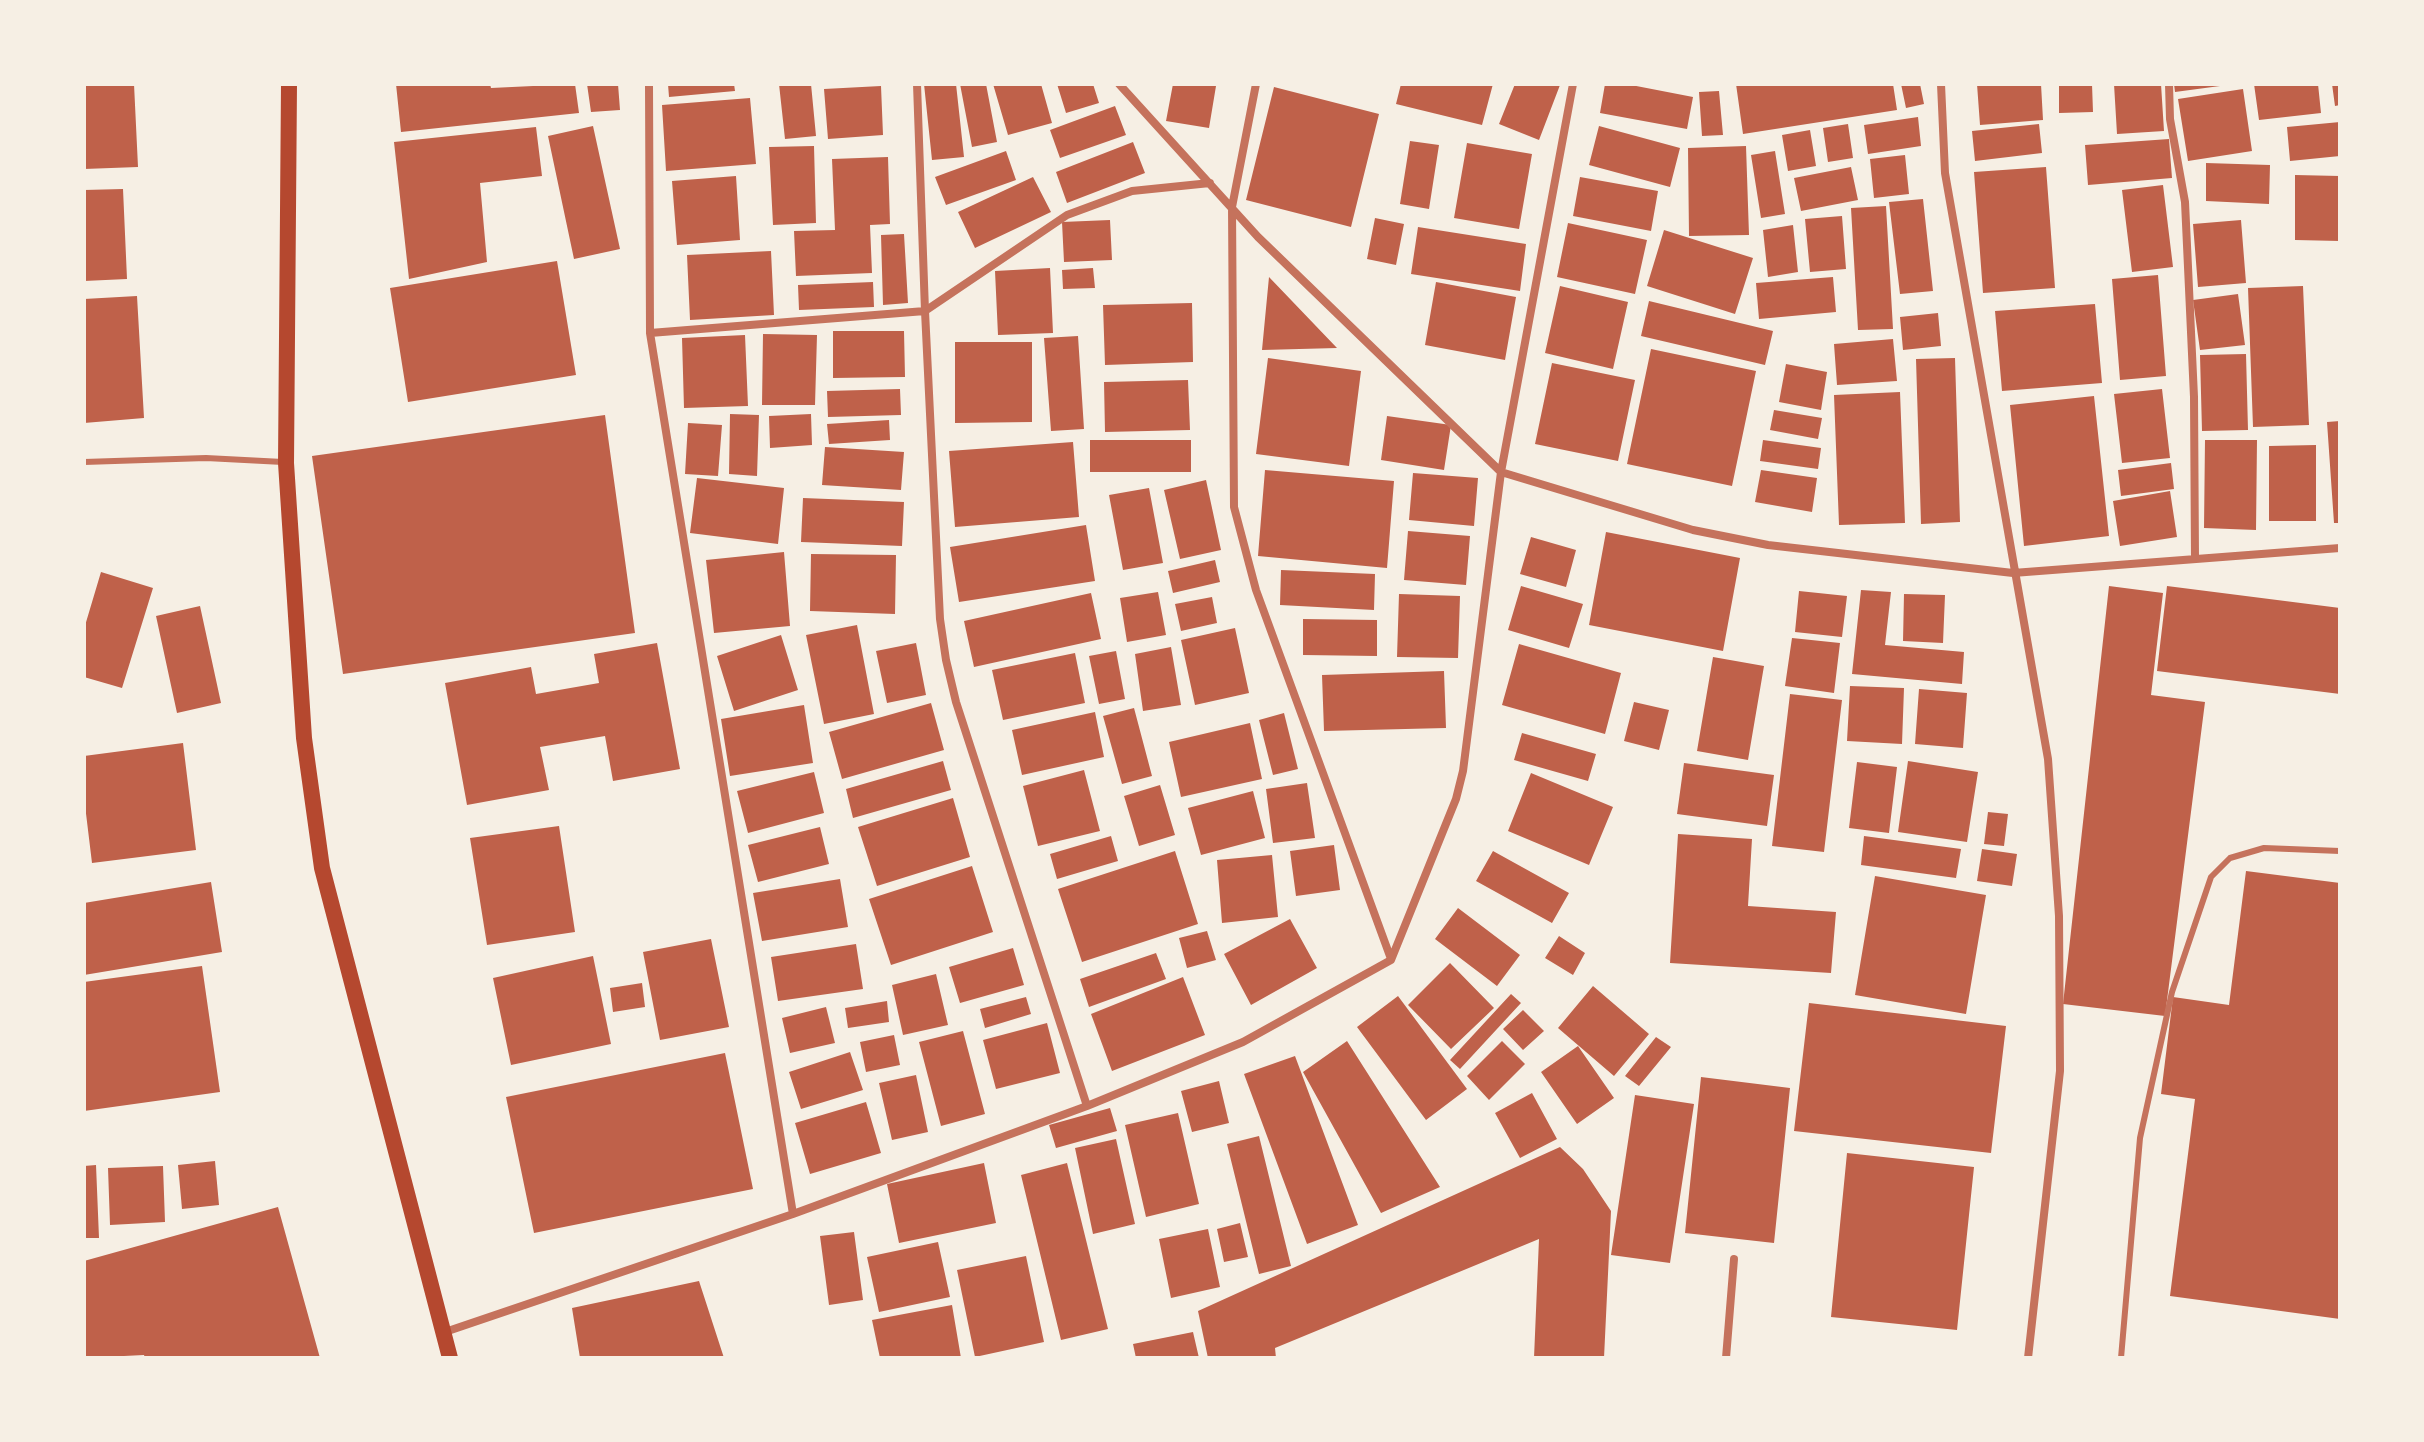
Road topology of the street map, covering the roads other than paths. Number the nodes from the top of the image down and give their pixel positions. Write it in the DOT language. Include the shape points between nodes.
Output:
graph roads {
  1 [pos="289,84"];
  2 [pos="649,84"];
  3 [pos="917,84"];
  4 [pos="1119,84"];
  5 [pos="1256,84"];
  6 [pos="1573,84"];
  7 [pos="1941,84"];
  8 [pos="2169,84"];
  9 [pos="1210,183"];
  10 [pos="1232,207"];
  11 [pos="925,311"];
  12 [pos="650,333"];
  13 [pos="84,462"];
  14 [pos="286,463"];
  15 [pos="1501,472"];
  16 [pos="2340,548"];
  17 [pos="2195,559"];
  18 [pos="2013,573"];
  19 [pos="2340,851"];
  20 [pos="1391,960"];
  21 [pos="1087,1106"];
  22 [pos="793,1214"];
  23 [pos="1734,1259"];
  24 [pos="442,1333"];
  25 [pos="450,1358"];
  26 [pos="1726,1358"];
  27 [pos="2028,1358"];
  28 [pos="2121,1358"];
  1 -- 14 [label="main road"];
  2 -- 12 [label="street"];
  3 -- 11 [label="street"];
  4 -- 9 [label="street"];
  5 -- 10 [label="street"];
  6 -- 15 [label="street"];
  7 -- 18 [label="street" via="1945,173"];
  8 -- 17 [label="street" via="2185,202"];
  9 -- 10 [label="street"];
  9 -- 11 [label="street" via="1132,191 1067,215"];
  10 -- 15 [label="street"];
  10 -- 20 [label="street" via="1234,507 1256,590"];
  11 -- 12 [label="street"];
  11 -- 21 [label="street" via="946,660"];
  12 -- 22 [label="street"];
  13 -- 14 [label="lane" via="206,458"];
  14 -- 24 [label="main road" via="304,738 322,868"];
  15 -- 18 [label="street" via="1693,530 1753,542"];
  15 -- 20 [label="street" via="1463,771"];
  16 -- 17 [label="street"];
  17 -- 18 [label="street"];
  18 -- 27 [label="street" via="2048,759 2059,916 2060,1071"];
  19 -- 28 [label="lane" via="2264,848 2230,858 2211,877 2172,992 2140,1138"];
  20 -- 21 [label="street" via="1243,1042"];
  21 -- 22 [label="street"];
  22 -- 24 [label="street"];
  23 -- 26 [label="street"];
  24 -- 25 [label="main road"];
}
